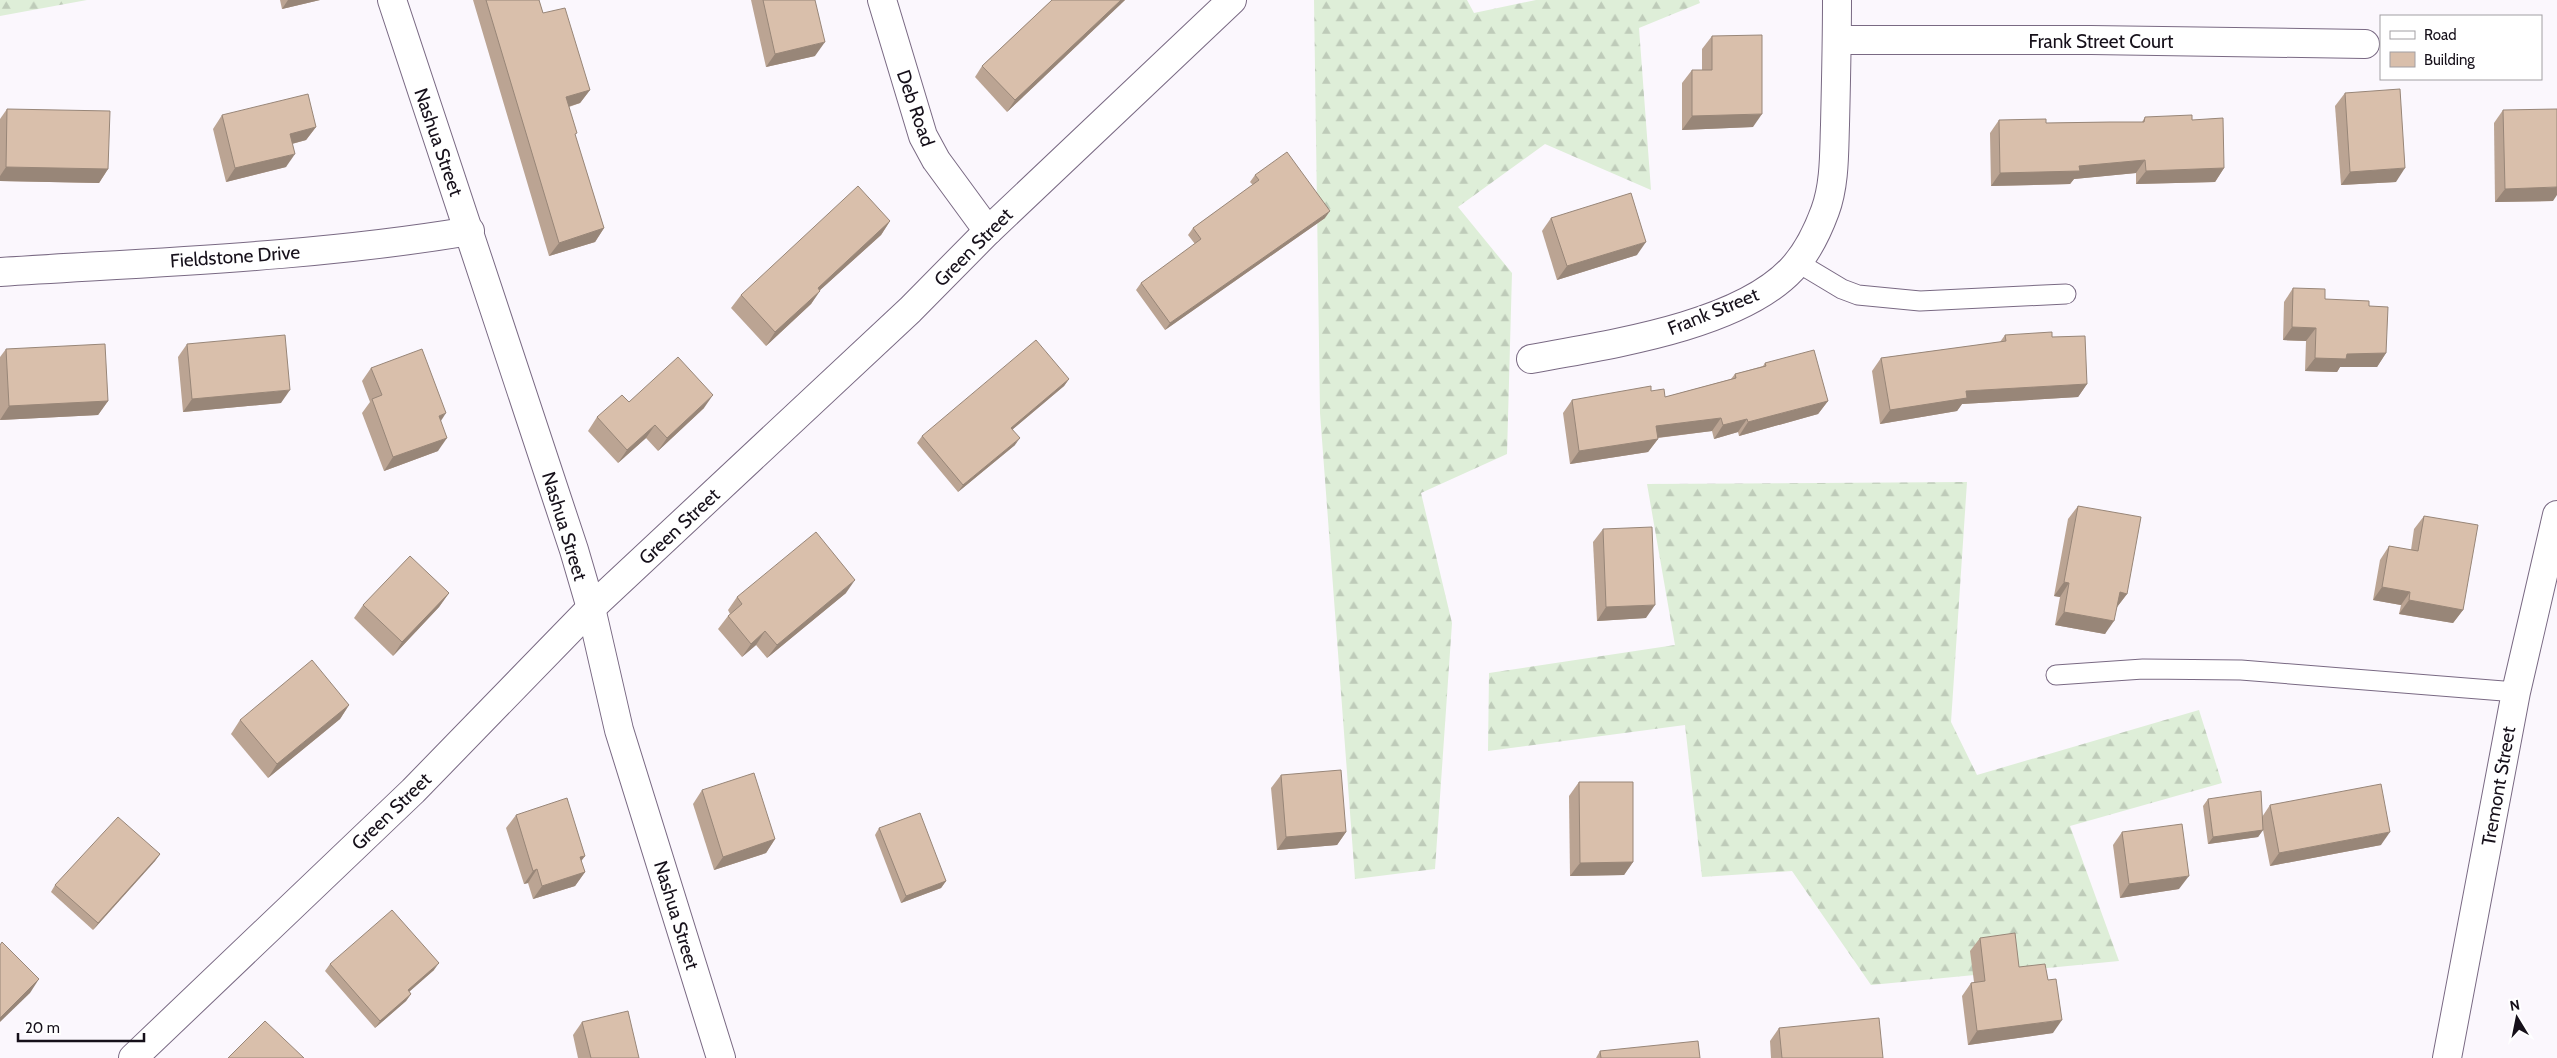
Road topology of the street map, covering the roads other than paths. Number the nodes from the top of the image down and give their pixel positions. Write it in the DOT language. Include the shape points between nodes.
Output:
graph roads {
  1 [pos="392,0"];
  2 [pos="882,0"];
  3 [pos="1232,0"];
  4 [pos="1837,0"];
  5 [pos="1837,40"];
  6 [pos="2365,44"];
  7 [pos="988,231"];
  8 [pos="470,232"];
  9 [pos="1797,262"];
  10 [pos="0,272"];
  11 [pos="2066,294"];
  12 [pos="1531,359"];
  13 [pos="2557,515"];
  14 [pos="591,608"];
  15 [pos="2056,675"];
  16 [pos="2516,692"];
  17 [pos="133,1058"];
  18 [pos="721,1058"];
  19 [pos="2447,1058"];
  1 -- 8 [label="street, Nashua Street"];
  2 -- 7 [label="street, Deb Road" via="923,136 936,160"];
  3 -- 7 [label="street, Green Street"];
  4 -- 5 [label="street, Frank Street"];
  5 -- 6 [label="street, Frank Street Court"];
  5 -- 9 [label="street, Frank Street" via="1834,148 1829,195 1821,221"];
  7 -- 14 [label="street, Green Street" via="910,310"];
  8 -- 10 [label="street, Fieldstone Drive" via="408,242 273,254"];
  8 -- 14 [label="street, Nashua Street"];
  9 -- 11 [label="lane" via="1858,295 1920,301"];
  9 -- 12 [label="street, Frank Street" via="1757,296 1719,313 1640,339"];
  13 -- 16 [label="street, Tremont Street"];
  14 -- 17 [label="street, Green Street" via="413,791"];
  14 -- 18 [label="street, Nashua Street" via="619,730"];
  15 -- 16 [label="lane" via="2143,669 2232,670"];
  16 -- 19 [label="street, Tremont Street"];
}
